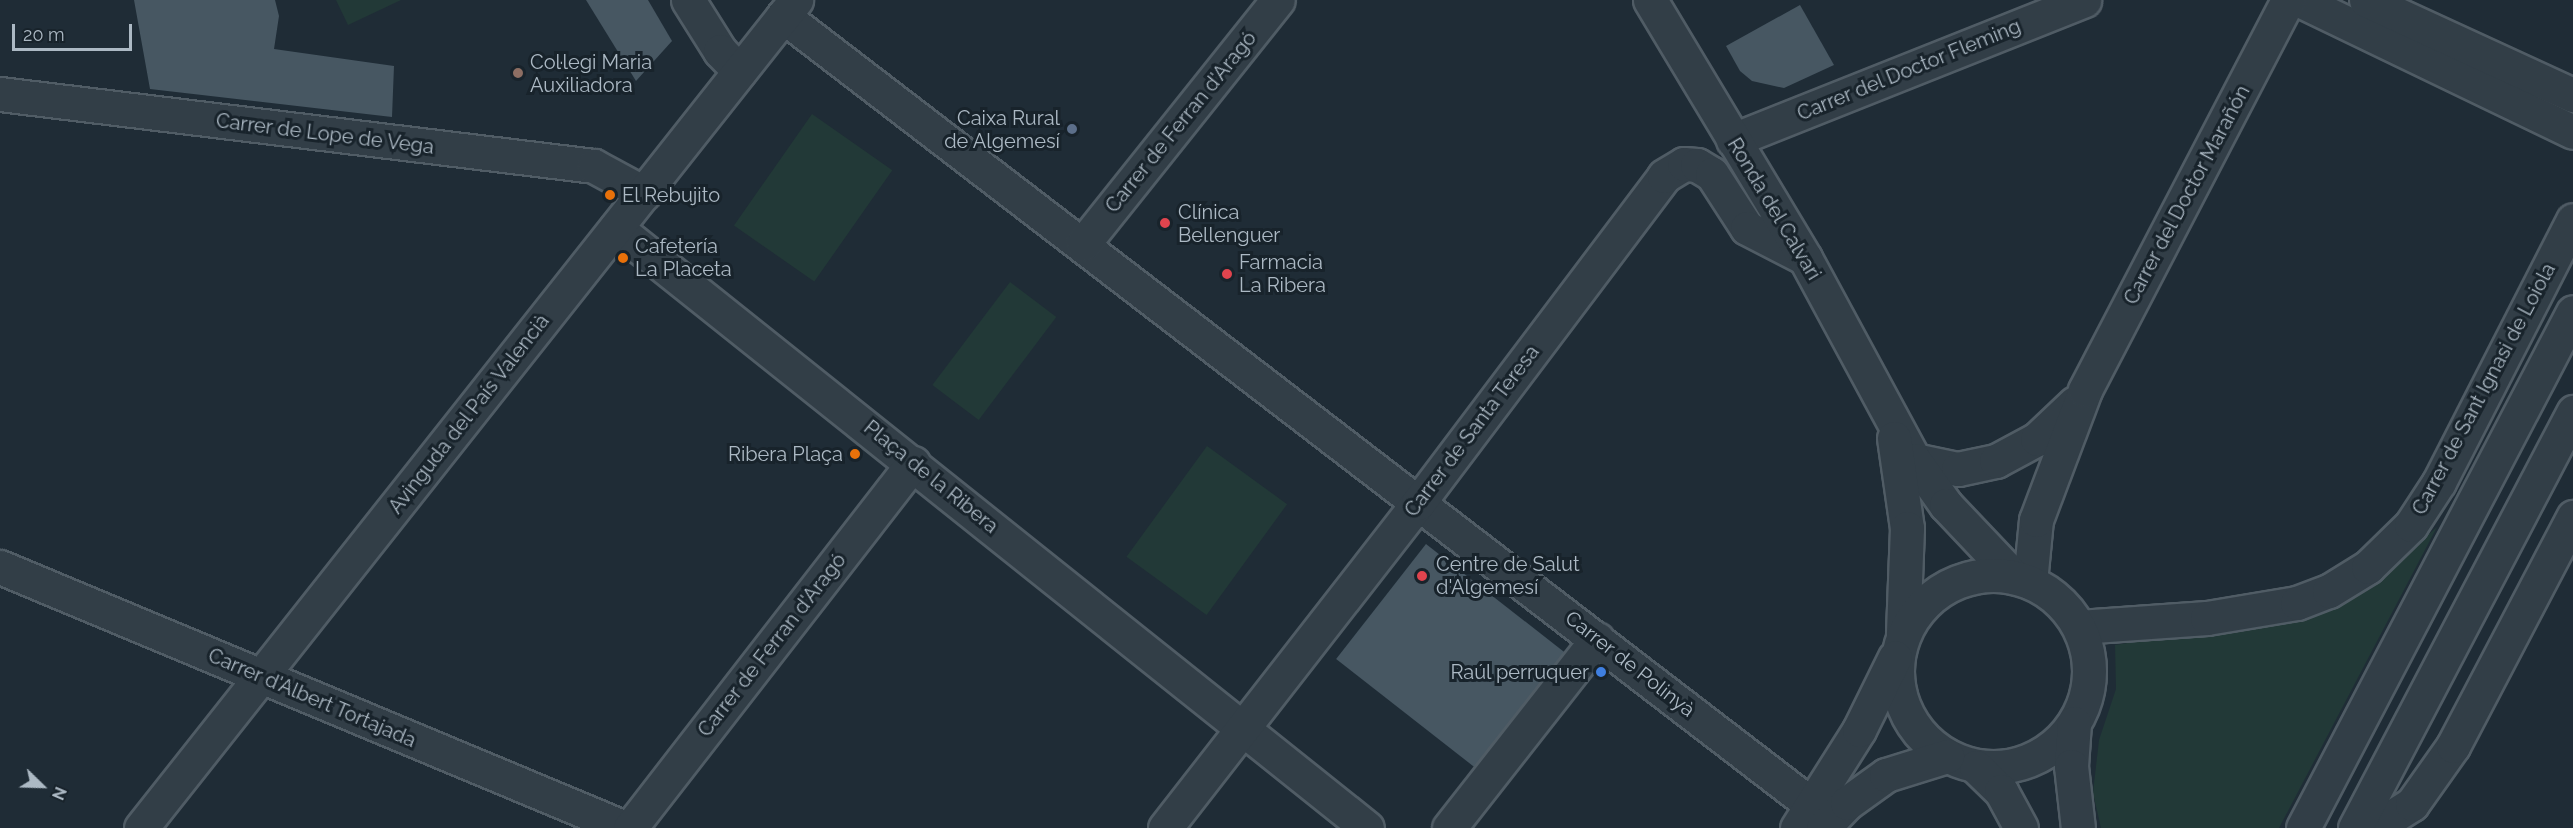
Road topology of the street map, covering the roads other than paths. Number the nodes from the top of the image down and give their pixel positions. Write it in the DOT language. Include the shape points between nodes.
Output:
graph roads {
  1 [pos="688,0"];
  2 [pos="1278,0"];
  3 [pos="1650,0"];
  4 [pos="2085,0"];
  5 [pos="2288,0"];
  6 [pos="2299,0"];
  7 [pos="2366,0"];
  8 [pos="790,8"];
  9 [pos="740,71"];
  10 [pos="0,94"];
  11 [pos="2573,95"];
  12 [pos="2573,132"];
  13 [pos="1733,140"];
  14 [pos="644,193"];
  15 [pos="2573,220"];
  16 [pos="616,228"];
  17 [pos="1083,244"];
  18 [pos="1805,258"];
  19 [pos="2573,312"];
  20 [pos="2085,390"];
  21 [pos="2573,412"];
  22 [pos="1890,421"];
  23 [pos="1914,460"];
  24 [pos="913,463"];
  25 [pos="1418,502"];
  26 [pos="2571,527"];
  27 [pos="0,567"];
  28 [pos="2022,579"];
  29 [pos="2079,627"];
  30 [pos="1597,639"];
  31 [pos="1900,643"];
  32 [pos="261,676"];
  33 [pos="2074,723"];
  34 [pos="1245,728"];
  35 [pos="1961,761"];
  36 [pos="1811,821"];
  37 [pos="141,828"];
  38 [pos="625,828"];
  39 [pos="630,828"];
  40 [pos="1165,828"];
  41 [pos="1367,828"];
  42 [pos="1449,828"];
  43 [pos="2021,828"];
  44 [pos="2078,828"];
  45 [pos="2303,828"];
  46 [pos="2355,828"];
  47 [pos="2374,828"];
  1 -- 9 [label="street" via="720,51"];
  2 -- 17 [label="street, Carrer de Ferran d'Aragó"];
  3 -- 13 [label="street, Ronda del Calvari"];
  4 -- 13 [label="street, Carrer del Doctor Fleming"];
  5 -- 20 [label="street, Carrer del Doctor Marañón"];
  6 -- 12 [label="street"];
  7 -- 11 [label="street"];
  8 -- 9 [label="street, Avinguda del País Valencià"];
  8 -- 17 [label="street"];
  9 -- 14 [label="street, Avinguda del País Valencià"];
  10 -- 14 [label="street, Carrer de Lope de Vega" via="594,166"];
  13 -- 18 [label="street, Ronda del Calvari"];
  14 -- 16 [label="street, Avinguda del País Valencià"];
  15 -- 29 [label="street, Carrer de Sant Ignasi de Loiola" via="2439,482 2411,525 2368,567 2329,591 2297,603 2207,618"];
  16 -- 24 [label="street, Plaça de la Ribera"];
  16 -- 32 [label="street, Avinguda del País Valencià"];
  17 -- 25 [label="street"];
  18 -- 22 [label="street, Ronda del Calvari"];
  18 -- 25 [label="street, Carrer de Santa Teresa" via="1747,228 1712,174 1697,165 1684,164 1664,176"];
  19 -- 45 [label="street"];
  20 -- 23 [label="street, Carrer del Doctor Marañón" via="2064,416 2037,439 1996,461 1959,469"];
  20 -- 28 [label="street, Carrer del Doctor Marañón" via="2036,520"];
  21 -- 46 [label="street"];
  22 -- 23 [label="street, Ronda del Calvari"];
  22 -- 31 [label="street, Ronda del Calvari" via="1907,528"];
  23 -- 28 [label="street, Ronda del Calvari" via="1946,505"];
  24 -- 34 [label="street, Plaça de la Ribera"];
  24 -- 39 [label="street, Carrer de Ferran d'Aragó"];
  25 -- 30 [label="street, Carrer de Polinyà"];
  25 -- 34 [label="street, Carrer de Santa Teresa"];
  26 -- 47 [label="street" via="2453,746 2412,804"];
  27 -- 32 [label="street, Carrer d'Albert Tortajada"];
  28 -- 29 [label="street" via="2053,596"];
  28 -- 31 [label="street" via="1994,575 1954,582 1921,607"];
  29 -- 33 [label="street" via="2089,676"];
  30 -- 36 [label="street, Carrer de Polinyà"];
  30 -- 42 [label="street"];
  31 -- 35 [label="street" via="1898,691 1905,711 1922,737"];
  31 -- 36 [label="street"];
  32 -- 37 [label="street, Avinguda del País Valencià"];
  32 -- 38 [label="street, Carrer d'Albert Tortajada"];
  33 -- 35 [label="street" via="2060,740 2021,764"];
  33 -- 44 [label="street" via="2071,766"];
  34 -- 40 [label="street, Carrer de Santa Teresa"];
  34 -- 41 [label="street, Plaça de la Ribera"];
  35 -- 36 [label="street" via="1886,775 1847,803"];
  35 -- 43 [label="street" via="2001,791"];
}
